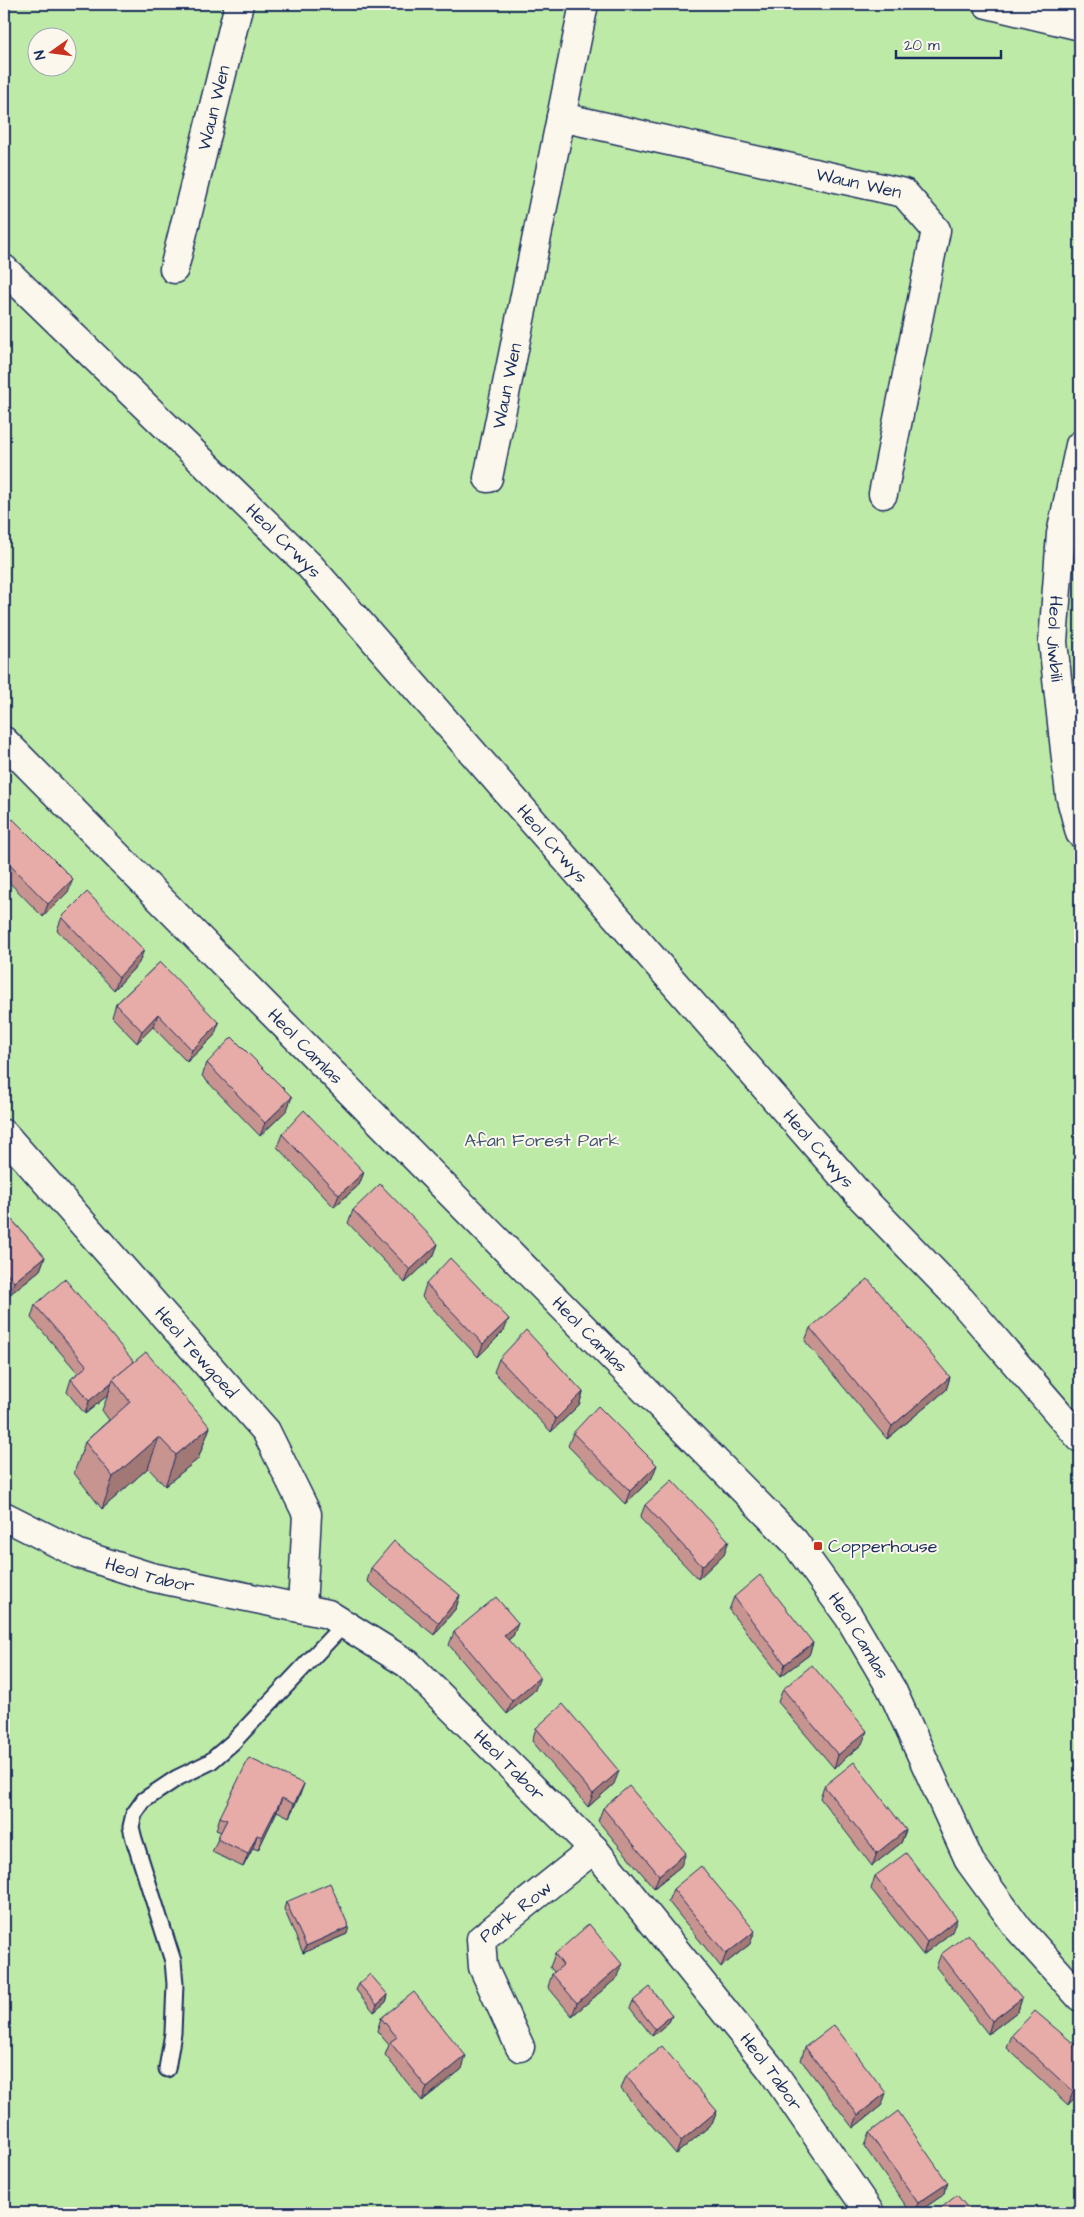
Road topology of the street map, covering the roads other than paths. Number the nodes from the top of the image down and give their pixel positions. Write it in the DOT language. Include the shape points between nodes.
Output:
graph roads {
  1 [pos="239,4"];
  2 [pos="584,4"];
  3 [pos="987,4"];
  4 [pos="1080,26"];
  5 [pos="561,117"];
  6 [pos="4,269"];
  7 [pos="174,269"];
  8 [pos="1080,445"];
  9 [pos="488,478"];
  10 [pos="883,494"];
  11 [pos="4,742"];
  12 [pos="1080,833"];
  13 [pos="4,1134"];
  14 [pos="1080,1438"];
  15 [pos="4,1516"];
  16 [pos="302,1608"];
  17 [pos="344,1624"];
  18 [pos="594,1850"];
  19 [pos="1080,1997"];
  20 [pos="520,2047"];
  21 [pos="167,2068"];
  22 [pos="870,2213"];
  1 -- 7 [label="street, Waun Wen"];
  2 -- 5 [label="street, Waun Wen"];
  3 -- 4 [label="street"];
  5 -- 9 [label="street, Waun Wen"];
  5 -- 10 [label="street, Waun Wen" via="904,193 936,230"];
  6 -- 14 [label="street, Heol Crwys" via="309,564 861,1197 961,1300"];
  8 -- 12 [label="street, Heol Jiwbili" via="1061,534 1053,642 1070,794"];
  11 -- 19 [label="street, Heol Camlas" via="794,1541 849,1617 892,1690 970,1862 1018,1928"];
  13 -- 16 [label="street, Heol Tewgoed" via="266,1431 307,1514"];
  15 -- 16 [label="street, Heol Tabor" via="79,1554 151,1577"];
  16 -- 17 [label="street, Heol Tabor" via="328,1614"];
  17 -- 18 [label="street, Heol Tabor" via="408,1664"];
  17 -- 21 [label="lane" via="210,1762 177,1778 144,1800 134,1814 131,1827 134,1839 173,1961 173,2033"];
  18 -- 20 [label="street, Park Row" via="481,1939 483,1967"];
  18 -- 22 [label="street, Heol Tabor" via="771,2069"];
}
